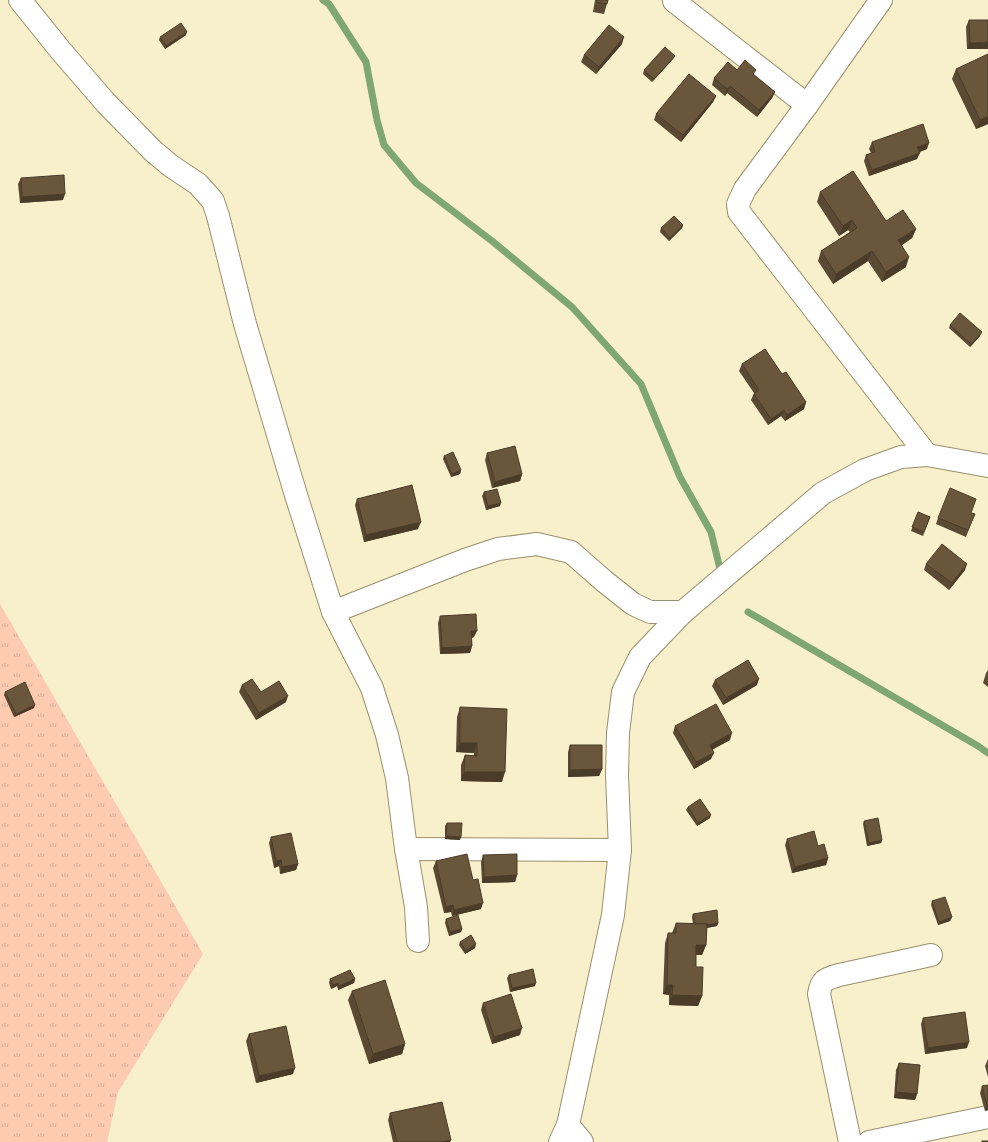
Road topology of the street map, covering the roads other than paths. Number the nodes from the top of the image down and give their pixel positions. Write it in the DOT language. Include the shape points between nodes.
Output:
graph roads {
  1 [pos="20,0"];
  2 [pos="881,0"];
  3 [pos="674,1"];
  4 [pos="807,105"];
  5 [pos="927,454"];
  6 [pos="988,466"];
  7 [pos="333,612"];
  8 [pos="683,612"];
  9 [pos="406,848"];
  10 [pos="620,850"];
  11 [pos="418,941"];
  12 [pos="931,955"];
  13 [pos="988,1118"];
  14 [pos="564,1133"];
  15 [pos="582,1142"];
  16 [pos="850,1142"];
  17 [pos="869,1142"];
  1 -- 7 [label="street" via="106,103 153,151 198,184 213,201 245,324"];
  2 -- 4 [label="street"];
  3 -- 4 [label="street"];
  4 -- 5 [label="street" via="745,189 738,204 740,212"];
  5 -- 6 [label="street"];
  5 -- 8 [label="street" via="901,457 865,470 823,493"];
  7 -- 8 [label="street" via="464,560 498,549 537,544 571,552 633,604 650,612"];
  7 -- 9 [label="street" via="372,688 387,735 397,778"];
  8 -- 10 [label="street" via="640,657 623,692 617,774"];
  9 -- 10 [label="street"];
  9 -- 11 [label="street" via="416,907"];
  10 -- 14 [label="street" via="613,915"];
  12 -- 16 [label="street" via="839,975 826,979 820,985 818,994"];
  13 -- 17 [label="street"];
  14 -- 15 [label="street"];
}
